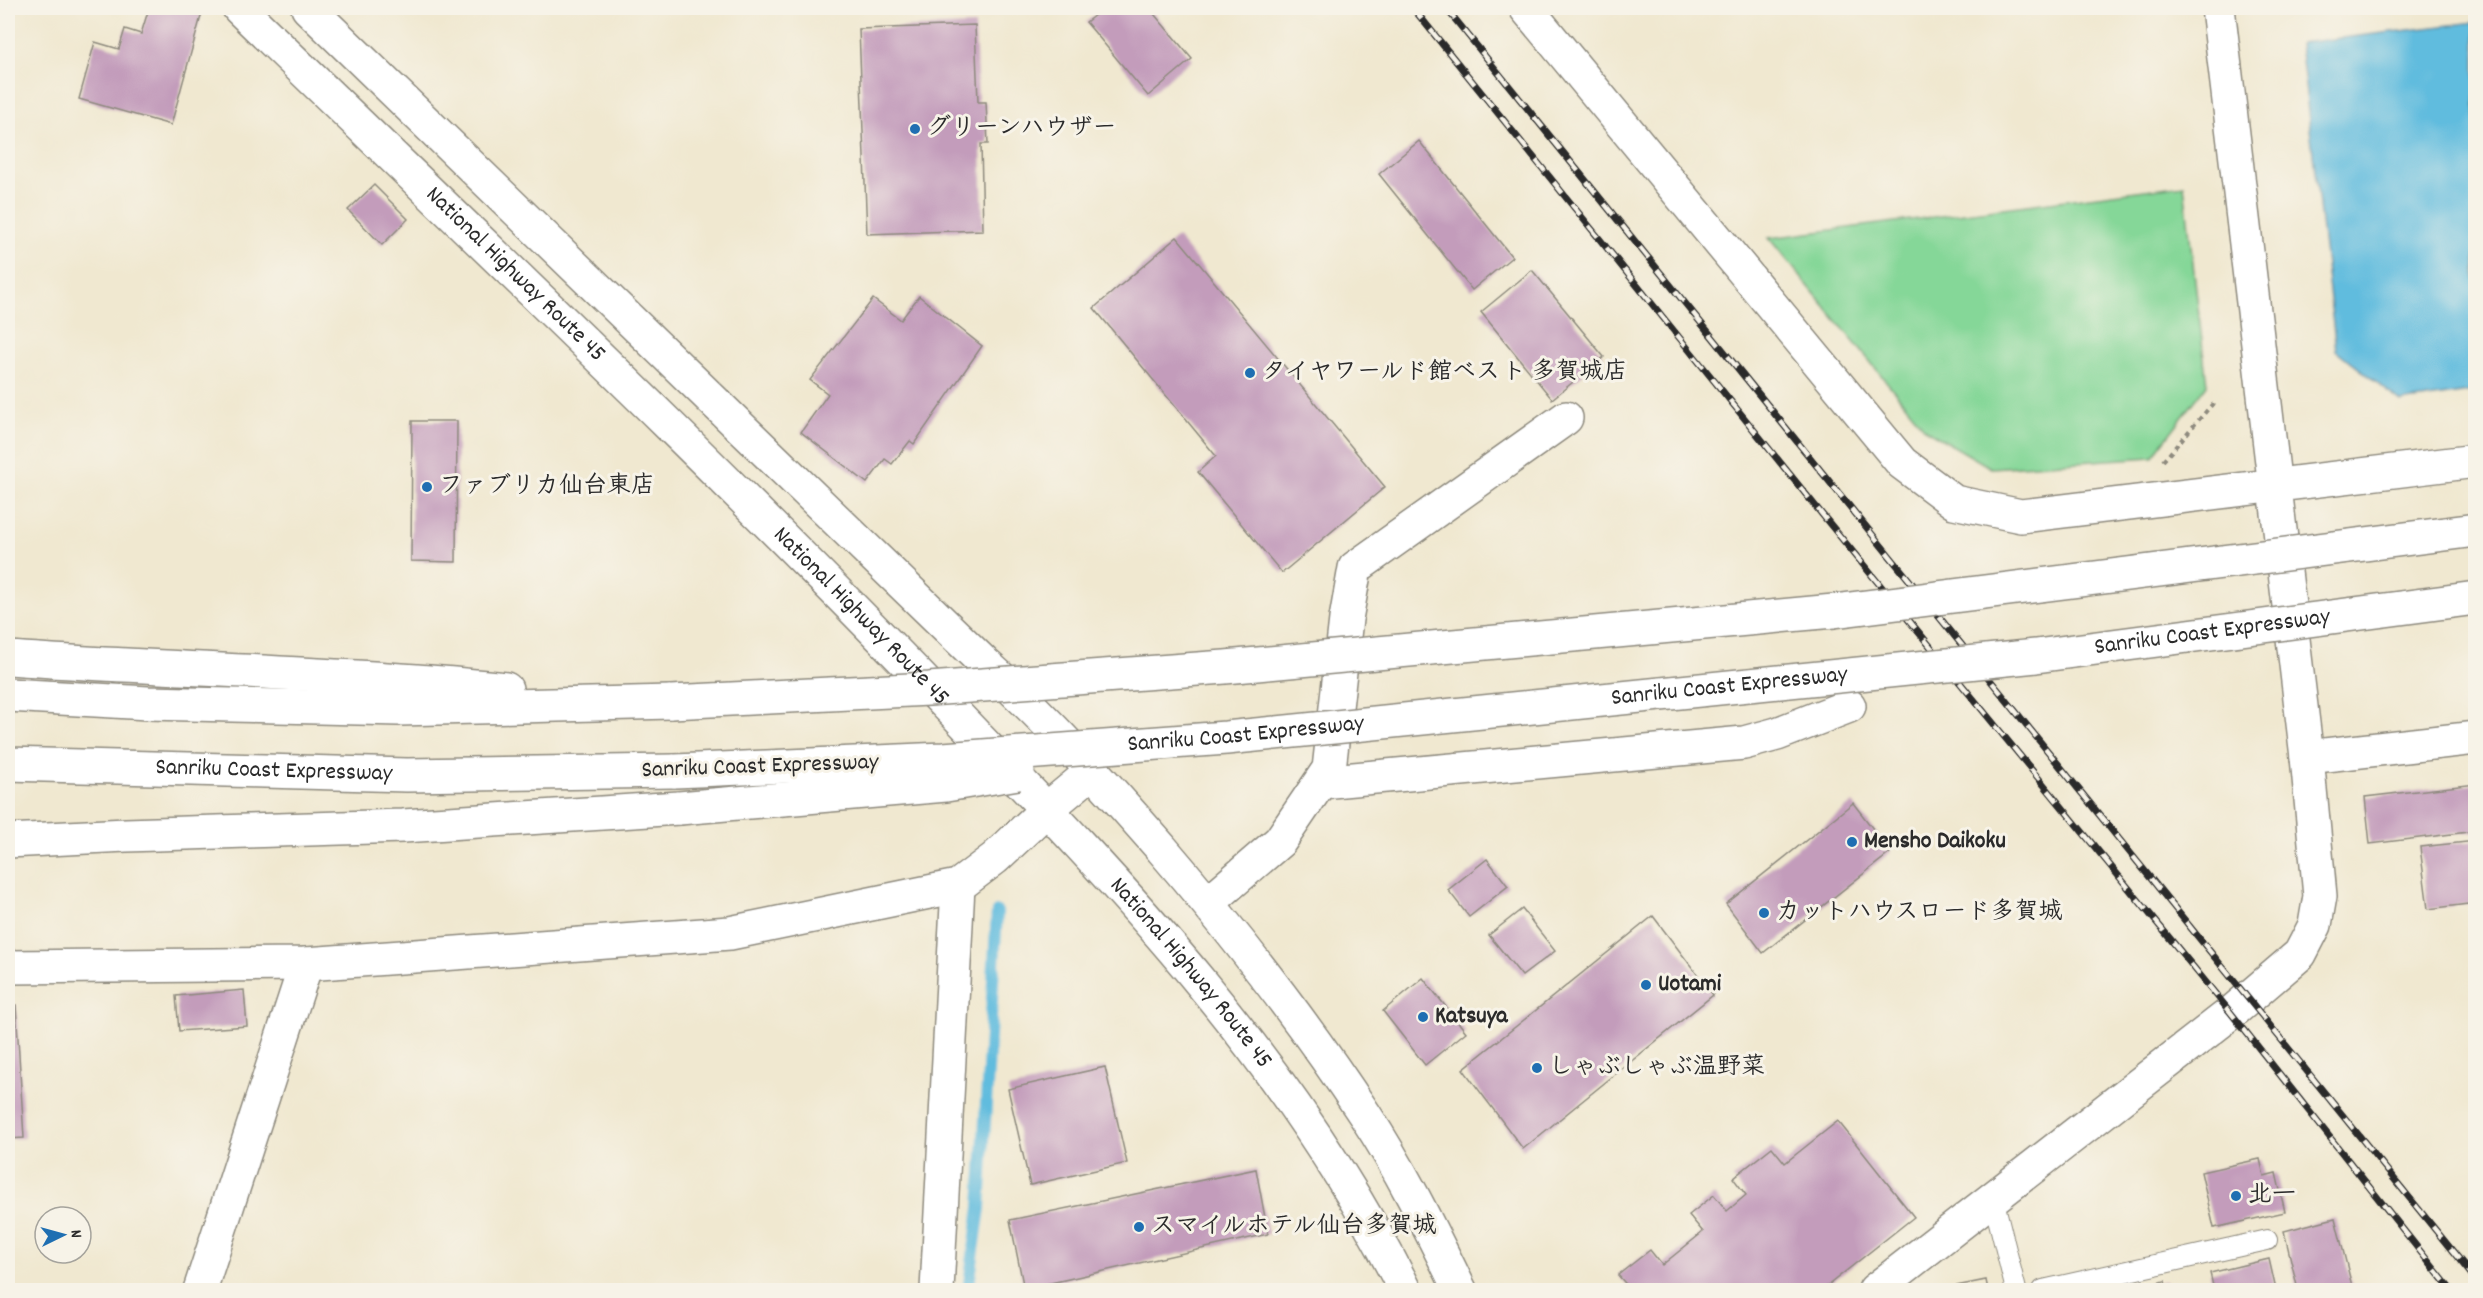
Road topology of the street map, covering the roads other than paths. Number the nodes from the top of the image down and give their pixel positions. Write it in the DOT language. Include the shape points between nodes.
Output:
graph roads {
  1 [pos="239,8"];
  2 [pos="308,8"];
  3 [pos="1526,8"];
  4 [pos="2218,8"];
  5 [pos="1566,418"];
  6 [pos="2475,461"];
  7 [pos="2273,484"];
  8 [pos="2475,530"];
  9 [pos="2475,598"];
  10 [pos="8,658"];
  11 [pos="8,695"];
  12 [pos="655,702"];
  13 [pos="1849,706"];
  14 [pos="1226,738"];
  15 [pos="2475,738"];
  16 [pos="2307,757"];
  17 [pos="8,764"];
  18 [pos="1094,770"];
  19 [pos="1321,782"];
  20 [pos="1047,809"];
  21 [pos="8,842"];
  22 [pos="958,886"];
  23 [pos="1208,903"];
  24 [pos="306,964"];
  25 [pos="8,967"];
  26 [pos="1993,1198"];
  27 [pos="2267,1240"];
  28 [pos="200,1290"];
  29 [pos="937,1290"];
  30 [pos="1405,1290"];
  31 [pos="1460,1290"];
  32 [pos="1875,1290"];
  33 [pos="2016,1290"];
  34 [pos="2043,1290"];
  1 -- 20 [label="main road, National Highway Route 45" via="831,585"];
  2 -- 18 [label="main road, National Highway Route 45" via="1034,707"];
  3 -- 7 [label="main road" via="1902,463 1954,502 2021,516"];
  4 -- 7 [label="main road"];
  5 -- 19 [label="main road" via="1355,568 1329,769"];
  6 -- 7 [label="main road"];
  7 -- 16 [label="main road"];
  8 -- 12 [label="main road, bridge" via="1834,611 929,690"];
  9 -- 14 [label="main road, Sanriku Coast Expressway, bridge" via="2036,656"];
  10 -- 12 [label="main road" via="396,678"];
  11 -- 12 [label="main road" via="399,709"];
  13 -- 19 [label="main road" via="1744,743"];
  14 -- 17 [label="main road, Sanriku Coast Expressway, bridge" via="943,759 675,771 407,776"];
  14 -- 21 [label="main road, bridge" via="946,785 679,808 403,825"];
  15 -- 16 [label="main road"];
  16 -- 26 [label="main road" via="2320,896 2315,925 2300,954 2231,1013"];
  18 -- 20 [label="main road"];
  18 -- 23 [label="main road, National Highway Route 45"];
  19 -- 23 [label="main road" via="1280,842"];
  20 -- 22 [label="main road" via="995,858"];
  20 -- 30 [label="main road, National Highway Route 45" via="1240,1028 1319,1139"];
  22 -- 24 [label="main road" via="730,933"];
  22 -- 29 [label="main road"];
  23 -- 31 [label="main road, National Highway Route 45" via="1296,1014 1366,1117 1425,1218"];
  24 -- 25 [label="main road"];
  24 -- 28 [label="main road"];
  26 -- 32 [label="main road"];
  26 -- 33 [label="lane"];
  27 -- 34 [label="lane"];
}
